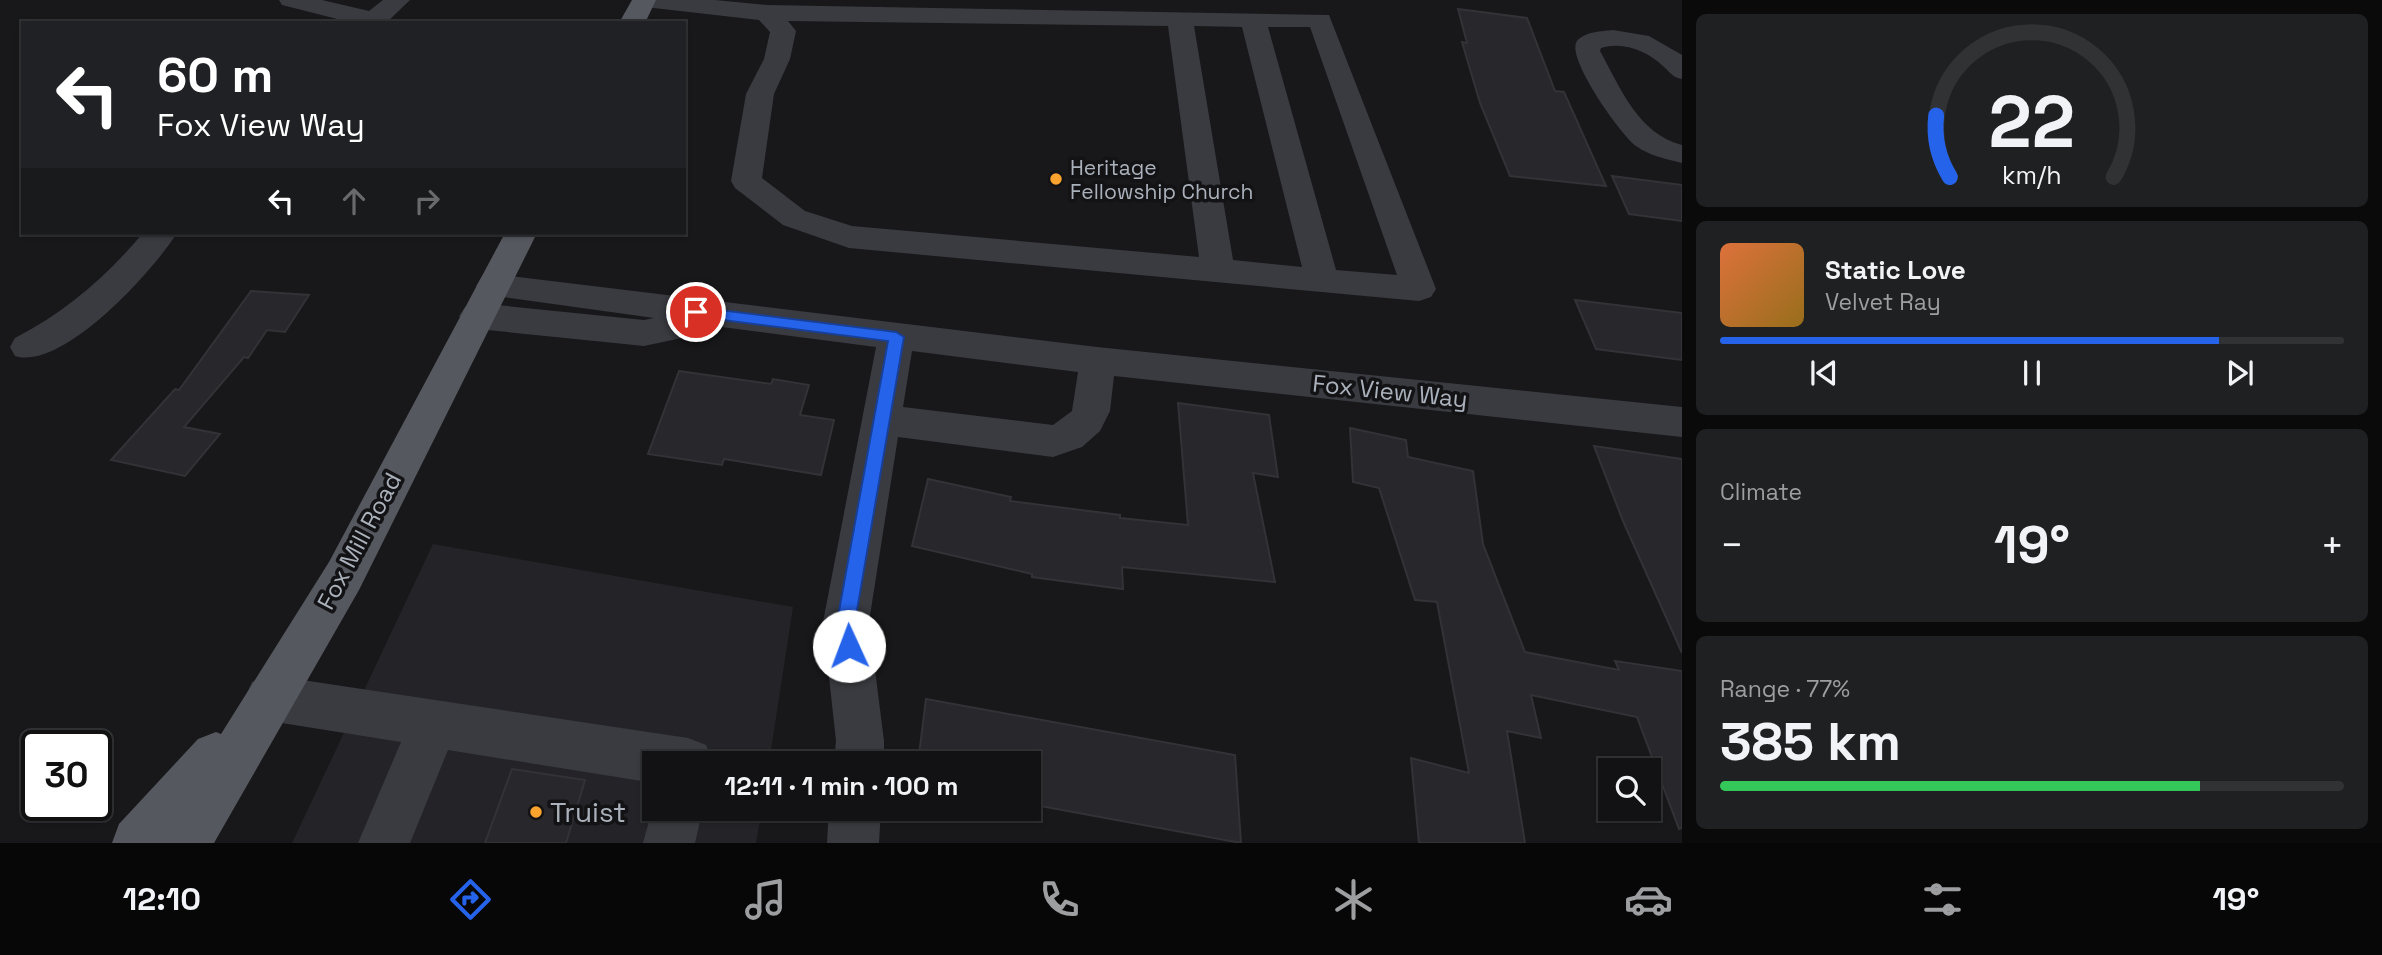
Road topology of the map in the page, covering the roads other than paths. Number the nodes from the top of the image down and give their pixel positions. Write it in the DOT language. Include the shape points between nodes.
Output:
graph roads {
  1 [pos="291,0"];
  2 [pos="398,0"];
  3 [pos="644,0"];
  4 [pos="767,13"];
  5 [pos="1180,18"];
  6 [pos="1253,19"];
  7 [pos="367,21"];
  8 [pos="372,21"];
  9 [pos="633,21"];
  10 [pos="1682,71"];
  11 [pos="1682,154"];
  12 [pos="159,235"];
  13 [pos="520,235"];
  14 [pos="1218,271"];
  15 [pos="1322,280"];
  16 [pos="485,301"];
  17 [pos="896,337"];
  18 [pos="28,347"];
  19 [pos="1097,361"];
  20 [pos="881,420"];
  21 [pos="1682,422"];
  22 [pos="269,698"];
  23 [pos="434,723"];
  24 [pos="860,751"];
  25 [pos="642,756"];
  26 [pos="675,821"];
  27 [pos="854,821"];
  28 [pos="138,843"];
  29 [pos="185,843"];
  30 [pos="384,843"];
  31 [pos="670,843"];
  32 [pos="853,843"];
  1 -- 7 [label="street"];
  2 -- 8 [label="street"];
  3 -- 4 [label="street"];
  3 -- 9 [label="main road"];
  4 -- 5 [label="street"];
  4 -- 14 [label="street" via="783,31 777,59 760,94 746,181 794,218 849,237"];
  5 -- 6 [label="street"];
  5 -- 14 [label="street"];
  6 -- 15 [label="street"];
  6 -- 15 [label="street" via="1320,20 1419,289"];
  10 -- 11 [label="street" via="1666,53 1637,42 1619,38 1588,44 1587,51 1636,134 1659,148"];
  12 -- 18 [label="street" via="118,286 88,313"];
  13 -- 16 [label="main road, Fox Mill Road"];
  14 -- 15 [label="street"];
  16 -- 17 [label="street, Fox View Way" via="644,333 683,328 720,316"];
  16 -- 22 [label="main road, Fox Mill Road" via="344,576"];
  17 -- 19 [label="street, Fox View Way"];
  17 -- 20 [label="street"];
  19 -- 20 [label="street" via="1092,414 1070,436 1053,440"];
  19 -- 21 [label="street, Fox View Way"];
  20 -- 24 [label="street" via="846,622"];
  22 -- 23 [label="street"];
  22 -- 28 [label="main road"];
  22 -- 29 [label="main road, Fox Mill Road"];
  23 -- 25 [label="street"];
  23 -- 30 [label="street"];
  26 -- 31 [label="street"];
  27 -- 32 [label="street"];
}
